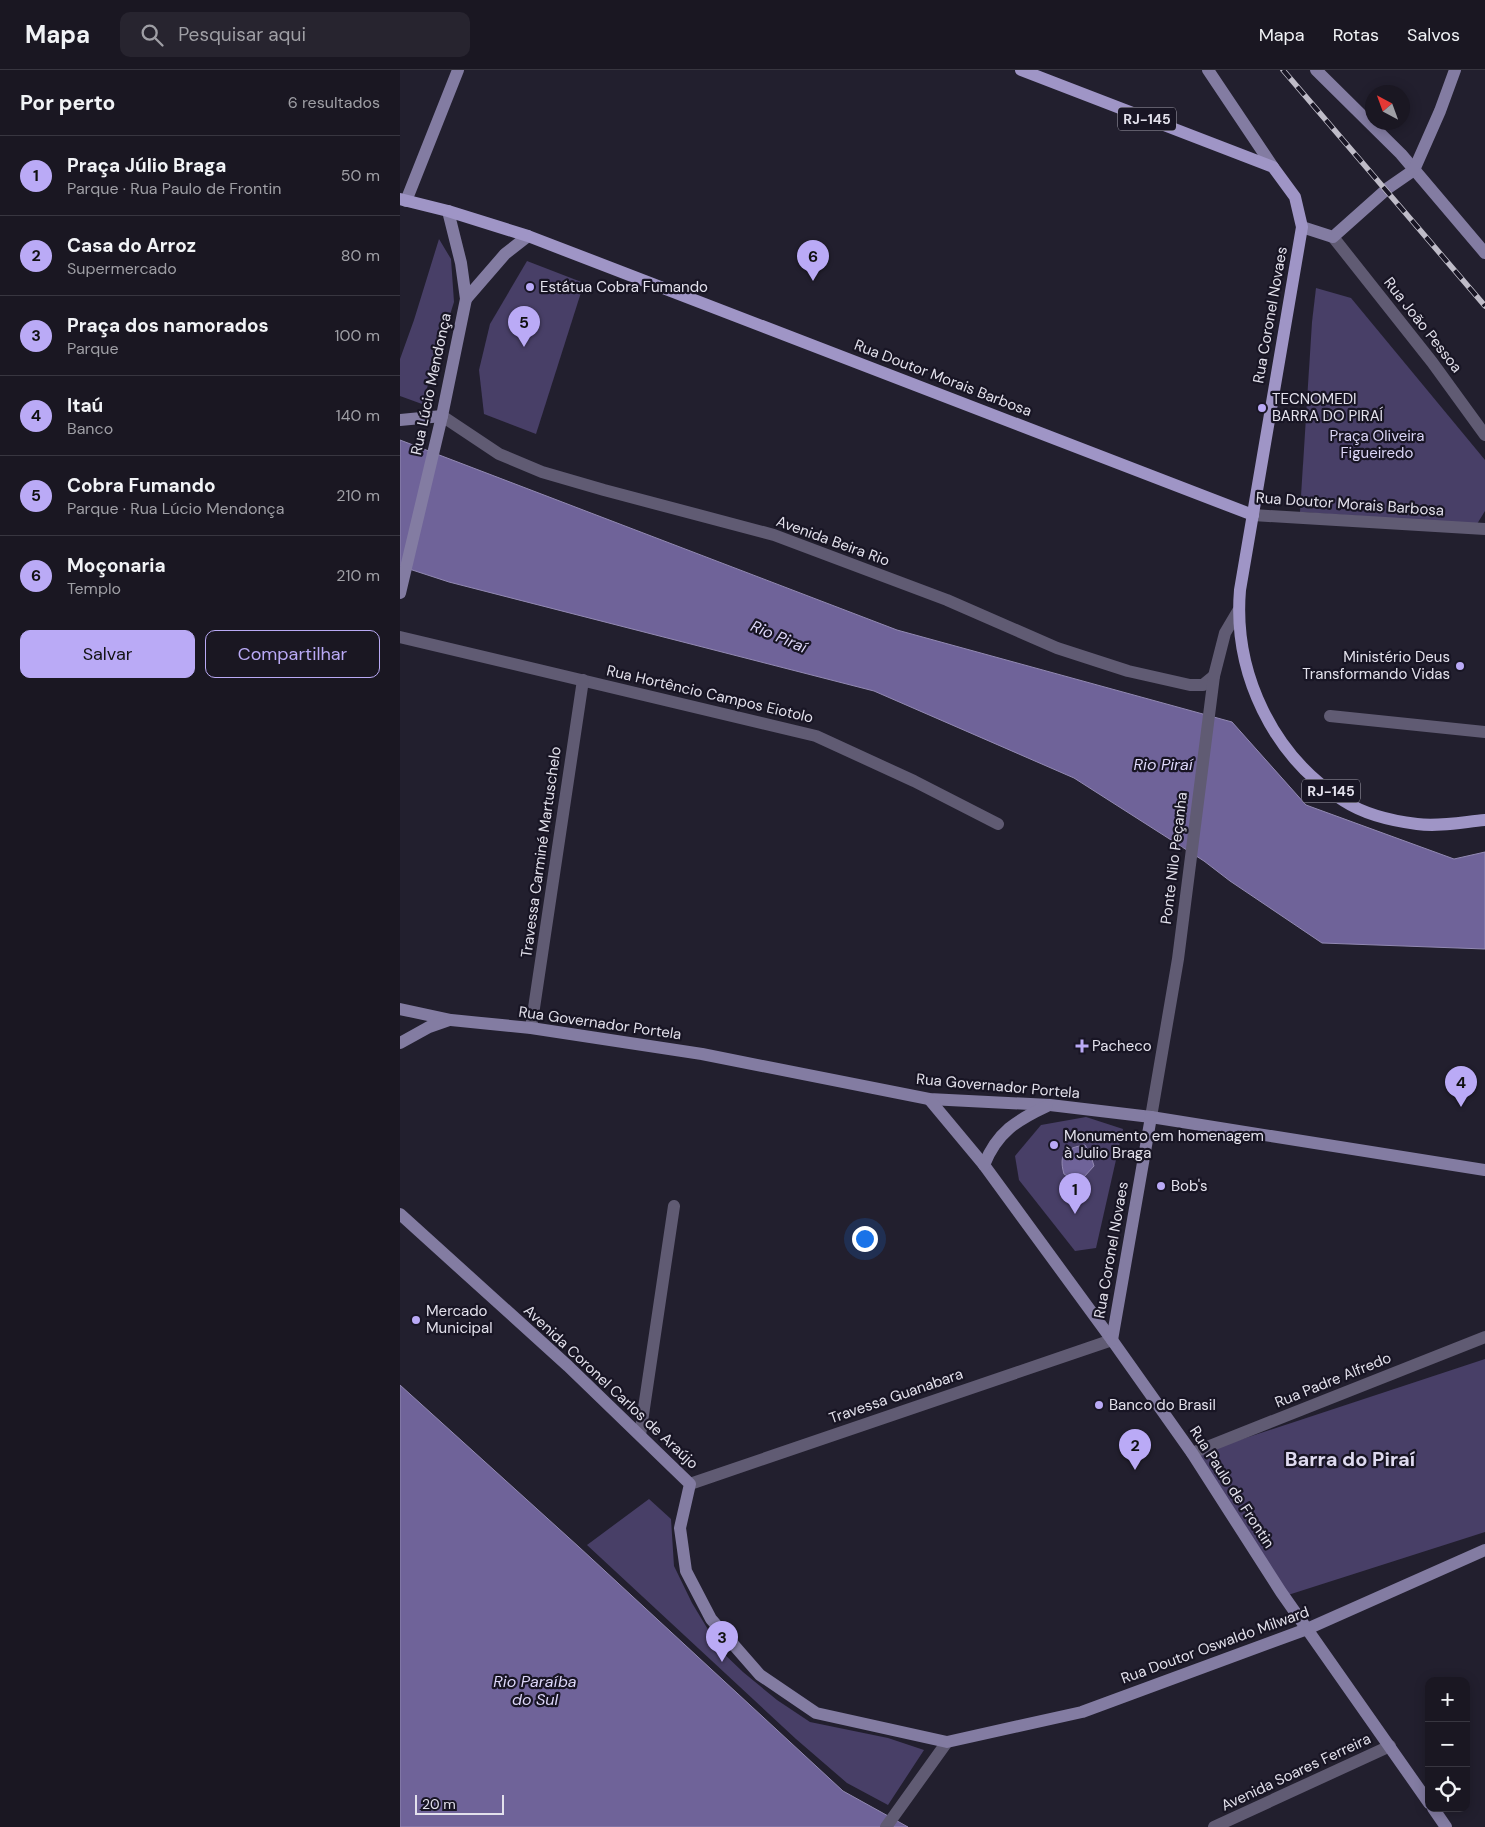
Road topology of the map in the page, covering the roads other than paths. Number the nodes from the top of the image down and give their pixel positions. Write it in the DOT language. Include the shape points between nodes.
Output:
graph roads {
  1 [pos="458,70"];
  2 [pos="1021,70"];
  3 [pos="1208,70"];
  4 [pos="1316,70"];
  5 [pos="1454,70"];
  6 [pos="1273,168"];
  7 [pos="1414,170"];
  8 [pos="403,200"];
  9 [pos="448,211"];
  10 [pos="1302,227"];
  11 [pos="528,236"];
  12 [pos="1333,237"];
  13 [pos="1485,253"];
  14 [pos="466,299"];
  15 [pos="442,416"];
  16 [pos="400,420"];
  17 [pos="1485,435"];
  18 [pos="1253,516"];
  19 [pos="1485,529"];
  20 [pos="400,593"];
  21 [pos="1238,611"];
  22 [pos="400,637"];
  23 [pos="1214,676"];
  24 [pos="583,680"];
  25 [pos="1210,701"];
  26 [pos="1330,716"];
  27 [pos="1485,732"];
  28 [pos="1485,820"];
  29 [pos="998,824"];
  30 [pos="1178,959"];
  31 [pos="400,1009"];
  32 [pos="451,1020"];
  33 [pos="531,1028"];
  34 [pos="400,1043"];
  35 [pos="929,1099"];
  36 [pos="1050,1105"];
  37 [pos="1151,1117"];
  38 [pos="984,1165"];
  39 [pos="1485,1170"];
  40 [pos="674,1206"];
  41 [pos="400,1214"];
  42 [pos="1485,1337"];
  43 [pos="1112,1340"];
  44 [pos="640,1434"];
  45 [pos="1192,1453"];
  46 [pos="690,1484"];
  47 [pos="1485,1550"];
  48 [pos="1307,1629"];
  49 [pos="947,1742"];
  50 [pos="1390,1746"];
  51 [pos="1425,1796"];
  52 [pos="1436,1812"];
  53 [pos="886,1827"];
  54 [pos="1214,1827"];
  55 [pos="1446,1827"];
  1 -- 8 [label="street"];
  2 -- 6 [label="main road, RJ-145"];
  3 -- 6 [label="street"];
  4 -- 7 [label="street"];
  5 -- 7 [label="street"];
  6 -- 10 [label="main road" via="1295,197"];
  7 -- 12 [label="street" via="1388,188"];
  7 -- 13 [label="street"];
  8 -- 9 [label="main road, Rua Doutor Morais Barbosa"];
  9 -- 11 [label="main road, Rua Doutor Morais Barbosa"];
  9 -- 14 [label="street"];
  10 -- 12 [label="street"];
  10 -- 18 [label="main road, Rua Coronel Novaes"];
  11 -- 14 [label="street" via="505,254"];
  11 -- 18 [label="main road, Rua Doutor Morais Barbosa"];
  12 -- 17 [label="street, Rua João Pessoa"];
  14 -- 15 [label="street, Rua Lúcio Mendonça"];
  15 -- 16 [label="street"];
  15 -- 20 [label="street, Rua Lúcio Mendonça"];
  15 -- 23 [label="street, Avenida Beira Rio" via="499,454 542,472 774,535 947,600 1057,648 1128,672 1190,686 1203,685"];
  18 -- 19 [label="street, Rua Doutor Morais Barbosa"];
  18 -- 21 [label="main road, Rua Coronel Novaes / RJ-145"];
  21 -- 23 [label="street, Rua Coronel Novaes" via="1226,633"];
  21 -- 28 [label="main road, RJ-145" via="1258,702 1283,746 1324,786 1345,802 1390,819 1418,824"];
  22 -- 24 [label="street, Rua Hortêncio Campos Eiotolo"];
  23 -- 25 [label="street, Rua Coronel Novaes"];
  24 -- 29 [label="street, Rua Hortêncio Campos Eiotolo" via="816,736"];
  24 -- 33 [label="street, Travessa Carminé Martuschelo"];
  25 -- 30 [label="street, Ponte Nilo Peçanha"];
  26 -- 27 [label="street"];
  30 -- 37 [label="street, Rua Coronel Novaes"];
  31 -- 32 [label="street, Rua Governador Portela"];
  32 -- 33 [label="street, Rua Governador Portela"];
  32 -- 34 [label="street, Rua Governador Portela" via="429,1027"];
  33 -- 35 [label="street, Rua Governador Portela" via="702,1054"];
  35 -- 36 [label="street, Rua Governador Portela"];
  35 -- 38 [label="street, Rua Paulo de Frontin"];
  36 -- 37 [label="street, Rua Governador Portela"];
  36 -- 38 [label="street" via="1010,1127 995,1142"];
  37 -- 39 [label="street, Rua Governador Portela"];
  37 -- 43 [label="street, Rua Coronel Novaes"];
  38 -- 43 [label="street, Rua Paulo de Frontin"];
  40 -- 44 [label="street"];
  41 -- 44 [label="street, Avenida Coronel Carlos de Araújo"];
  42 -- 45 [label="street, Rua Padre Alfredo"];
  43 -- 45 [label="street, Rua Paulo de Frontin"];
  43 -- 46 [label="street, Travessa Guanabara"];
  44 -- 46 [label="street, Avenida Coronel Carlos de Araújo"];
  45 -- 48 [label="street, Rua Paulo de Frontin"];
  46 -- 49 [label="street, Avenida Coronel Carlos de Araújo" via="680,1528 686,1571 711,1619 760,1675 816,1713"];
  47 -- 48 [label="street, Rua Doutor Oswaldo Milward"];
  48 -- 49 [label="street, Rua Doutor Oswaldo Milward" via="1082,1712"];
  48 -- 50 [label="street, Rua Paulo de Frontin"];
  49 -- 53 [label="street"];
  50 -- 51 [label="street, Rua Paulo de Frontin"];
  50 -- 54 [label="street, Avenida Soares Ferreira"];
  52 -- 55 [label="street"];
}
